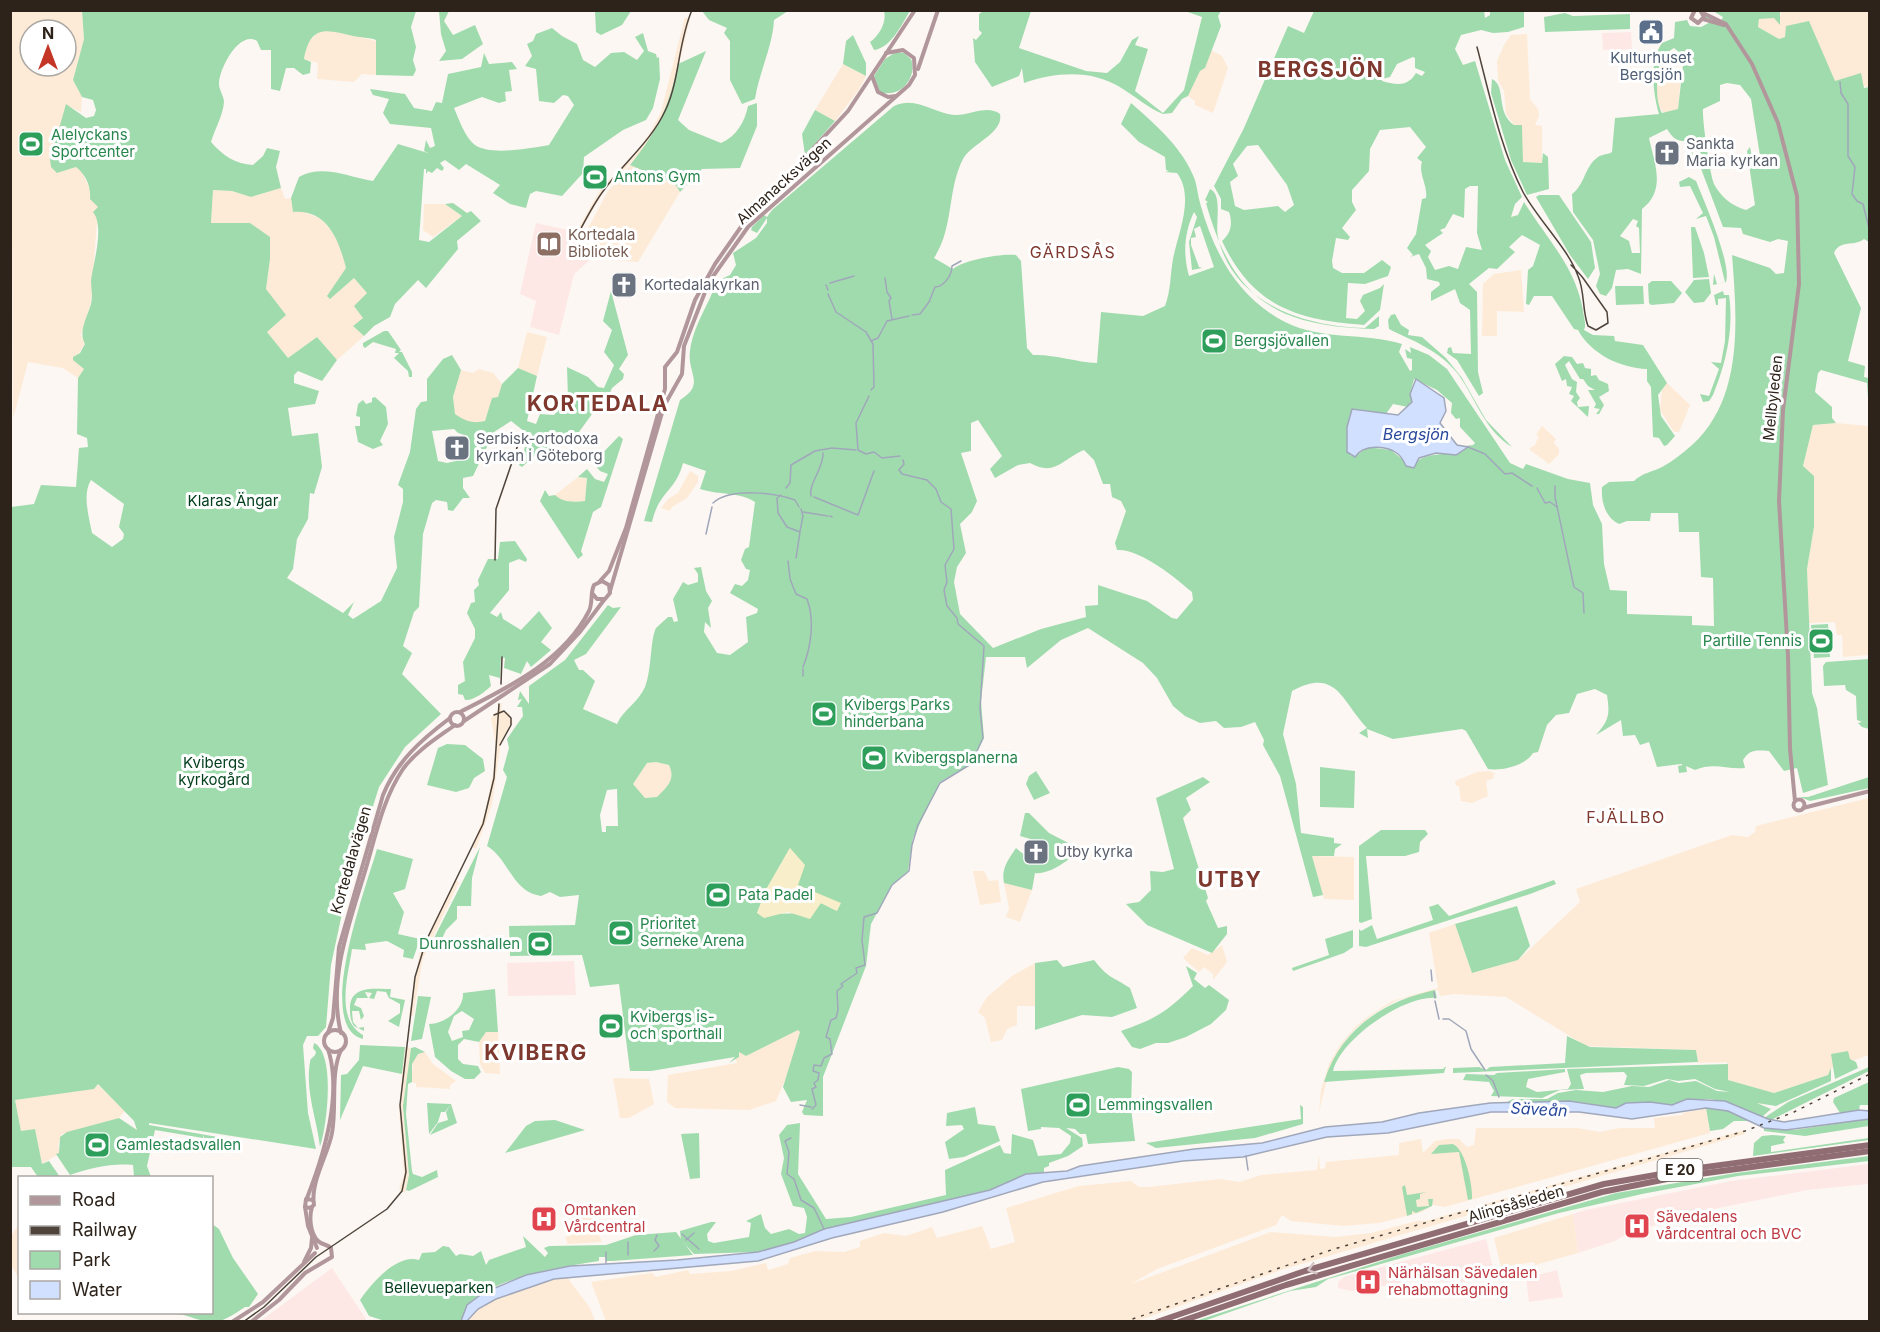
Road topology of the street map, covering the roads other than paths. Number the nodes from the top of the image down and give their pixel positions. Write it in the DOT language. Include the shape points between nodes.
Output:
graph roads {
  1 [pos="915,10"];
  2 [pos="938,10"];
  3 [pos="1695,11"];
  4 [pos="1701,11"];
  5 [pos="1703,19"];
  6 [pos="1727,27"];
  7 [pos="886,53"];
  8 [pos="871,75"];
  9 [pos="915,75"];
  10 [pos="897,96"];
  11 [pos="671,361"];
  12 [pos="682,365"];
  13 [pos="665,378"];
  14 [pos="677,381"];
  15 [pos="600,581"];
  16 [pos="610,591"];
  17 [pos="592,593"];
  18 [pos="605,599"];
  19 [pos="460,712"];
  20 [pos="450,718"];
  21 [pos="464,721"];
  22 [pos="455,725"];
  23 [pos="1869,791"];
  24 [pos="328,1033"];
  25 [pos="341,1033"];
  26 [pos="327,1049"];
  27 [pos="341,1050"];
  28 [pos="1869,1145"];
  29 [pos="1869,1151"];
  30 [pos="307,1198"];
  31 [pos="313,1200"];
  32 [pos="305,1207"];
  33 [pos="312,1207"];
  34 [pos="312,1237"];
  35 [pos="323,1244"];
  36 [pos="316,1250"];
  37 [pos="324,1262"];
  38 [pos="304,1263"];
  39 [pos="232,1322"];
  40 [pos="251,1322"];
  41 [pos="1157,1322"];
  42 [pos="1179,1322"];
  1 -- 7 [label="main road"];
  2 -- 9 [label="main road"];
  3 -- 5 [label="main road" via="1693,21"];
  4 -- 5 [label="main road"];
  4 -- 6 [label="main road, Mellbyleden"];
  5 -- 6 [label="main road"];
  6 -- 23 [label="main road, Mellbyleden" via="1742,46 1772,109 1798,206 1799,284 1784,398 1779,501 1794,787 1800,802"];
  7 -- 8 [label="main road"];
  7 -- 9 [label="main road" via="900,49 909,53 915,61"];
  8 -- 10 [label="main road" via="878,92"];
  8 -- 11 [label="main road, Almanacksvägen" via="835,127 743,224 715,264 695,300"];
  9 -- 10 [label="main road"];
  10 -- 12 [label="main road, Almanacksvägen" via="767,209 730,249 698,307"];
  11 -- 12 [label="main road"];
  11 -- 13 [label="main road, Almanacksvägen" via="664,370"];
  12 -- 14 [label="main road, Almanacksvägen"];
  13 -- 14 [label="main road"];
  13 -- 15 [label="main road, Almanacksvägen" via="626,528 609,571"];
  14 -- 16 [label="main road, Almanacksvägen" via="664,406"];
  15 -- 16 [label="main road" via="608,584"];
  15 -- 17 [label="main road"];
  16 -- 18 [label="main road"];
  17 -- 18 [label="main road" via="597,599"];
  17 -- 19 [label="main road, Kortedalavägen" via="590,608 582,621 553,654 515,683"];
  18 -- 21 [label="main road, Kortedalavägen" via="550,664"];
  19 -- 20 [label="main road, Kortedalavägen"];
  19 -- 21 [label="main road"];
  20 -- 22 [label="main road"];
  20 -- 24 [label="main road, Kortedalavägen" via="412,749 383,795 339,947"];
  21 -- 22 [label="main road, Kortedalavägen"];
  22 -- 25 [label="main road, Kortedalavägen" via="412,758 385,804 343,951 338,997"];
  24 -- 25 [label="main road"];
  24 -- 26 [label="main road, Kortedalavägen" via="324,1040"];
  25 -- 27 [label="main road, Kortedalavägen" via="346,1041"];
  26 -- 27 [label="main road"];
  26 -- 30 [label="main road, Kortedalavägen" via="332,1065 329,1125"];
  27 -- 31 [label="main road, Kortedalavägen" via="336,1064 333,1125"];
  28 -- 41 [label="highway, E 20, one-way" via="1604,1184 1305,1271"];
  29 -- 42 [label="highway, Alingsåsleden / E 20" via="1677,1177 1602,1192 1286,1285"];
  30 -- 31 [label="main road"];
  30 -- 32 [label="main road, Kortedalavägen"];
  31 -- 33 [label="main road, Kortedalavägen"];
  32 -- 33 [label="main road"];
  32 -- 34 [label="main road, Kortedalavägen"];
  33 -- 35 [label="main road, Kortedalavägen" via="313,1231"];
  34 -- 36 [label="main road, Kortedalavägen"];
  34 -- 38 [label="main road" via="312,1248"];
  35 -- 36 [label="main road"];
  35 -- 37 [label="main road" via="333,1252"];
  36 -- 37 [label="main road" via="318,1260"];
  36 -- 38 [label="main road"];
  37 -- 40 [label="main road" via="305,1273"];
  38 -- 39 [label="main road" via="263,1302"];
}
